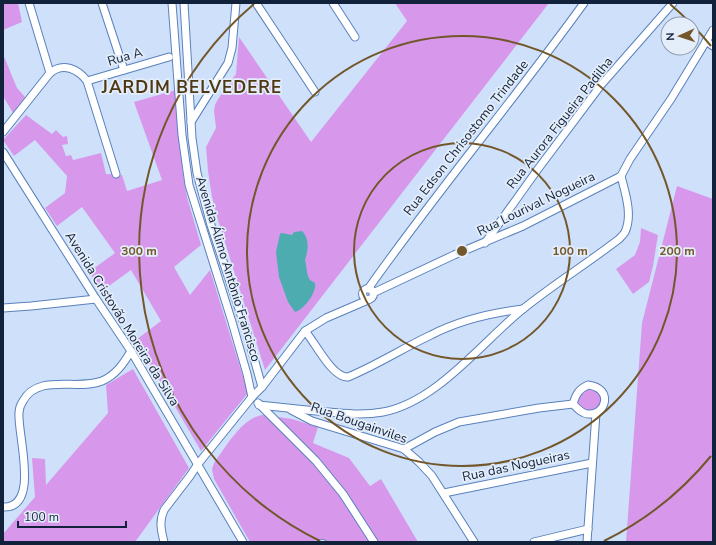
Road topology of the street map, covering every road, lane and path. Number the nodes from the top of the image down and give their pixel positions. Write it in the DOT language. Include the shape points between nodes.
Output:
graph roads {
  1 [pos="29,3"];
  2 [pos="102,3"];
  3 [pos="172,3"];
  4 [pos="184,3"];
  5 [pos="236,3"];
  6 [pos="256,3"];
  7 [pos="333,3"];
  8 [pos="584,3"];
  9 [pos="673,3"];
  10 [pos="713,30"];
  11 [pos="355,37"];
  12 [pos="706,41"];
  13 [pos="713,46"];
  14 [pos="169,57"];
  15 [pos="124,70"];
  16 [pos="50,73"];
  17 [pos="87,81"];
  18 [pos="315,92"];
  19 [pos="191,122"];
  20 [pos="3,132"];
  21 [pos="3,152"];
  22 [pos="116,174"];
  23 [pos="621,176"];
  24 [pos="485,243"];
  25 [pos="368,291"];
  26 [pos="96,299"];
  27 [pos="3,308"];
  28 [pos="523,309"];
  29 [pos="346,310"];
  30 [pos="304,331"];
  31 [pos="131,351"];
  32 [pos="262,387"];
  33 [pos="252,398"];
  34 [pos="259,404"];
  35 [pos="573,404"];
  36 [pos="287,408"];
  37 [pos="596,413"];
  38 [pos="404,449"];
  39 [pos="592,463"];
  40 [pos="198,464"];
  41 [pos="444,493"];
  42 [pos="3,507"];
  43 [pos="588,530"];
  44 [pos="164,542"];
  45 [pos="243,542"];
  46 [pos="319,542"];
  47 [pos="324,542"];
  48 [pos="374,542"];
  49 [pos="474,542"];
  50 [pos="534,542"];
  51 [pos="587,542"];
  1 -- 16 [label="street"];
  2 -- 15 [label="street"];
  3 -- 33 [label="street, Avenida Álimo Antônio Francisco" via="183,147 189,185 234,330"];
  4 -- 19 [label="street, Avenida Álimo Antônio Francisco"];
  5 -- 19 [label="street" via="228,63"];
  6 -- 18 [label="street"];
  7 -- 11 [label="street"];
  8 -- 25 [label="street, Rua Edson Chrisostomo Trindade" via="425,210"];
  9 -- 24 [label="street, Rua Aurora Figueira Padilha" via="601,85"];
  10 -- 12 [label="street"];
  12 -- 13 [label="street"];
  12 -- 23 [label="street"];
  14 -- 15 [label="street, Rua A"];
  15 -- 17 [label="street, Rua A"];
  16 -- 17 [label="street" via="65,67 71,68 82,74"];
  16 -- 20 [label="street"];
  17 -- 22 [label="street"];
  19 -- 32 [label="street, Avenida Álimo Antônio Francisco" via="199,185"];
  21 -- 26 [label="street, Avenida Cristovão Moreira da Silva"];
  23 -- 24 [label="street, Rua Lourival Nogueira"];
  23 -- 28 [label="street" via="628,221 620,239"];
  24 -- 25 [label="street, Rua Lourival Nogueira"];
  25 -- 29 [label="street"];
  25 -- 29 [label="street" via="371,298"];
  26 -- 27 [label="street"];
  26 -- 31 [label="street, Avenida Cristovão Moreira da Silva"];
  28 -- 30 [label="street" via="496,312 460,322 348,377 335,372"];
  28 -- 36 [label="street" via="445,379 406,405 384,412 360,414"];
  29 -- 30 [label="street"];
  30 -- 32 [label="street"];
  31 -- 40 [label="street, Avenida Cristovão Moreira da Silva"];
  31 -- 42 [label="street" via="114,373 102,380 91,383 64,383 30,391 22,402 19,413 24,482 22,495 18,502"];
  32 -- 33 [label="street"];
  33 -- 34 [label="street"];
  33 -- 40 [label="street"];
  34 -- 36 [label="street"];
  34 -- 48 [label="street" via="316,461 343,494"];
  35 -- 37 [label="street" via="580,411"];
  35 -- 37 [label="street" via="580,388 596,386 603,392 605,400 602,408"];
  35 -- 38 [label="street" via="459,422"];
  36 -- 38 [label="street, Rua Bougainviles" via="312,421"];
  37 -- 39 [label="street"];
  38 -- 41 [label="street, Rua Bougainviles" via="432,476"];
  39 -- 41 [label="street, Rua das Nogueiras"];
  39 -- 43 [label="street"];
  40 -- 44 [label="street" via="164,510 161,528"];
  40 -- 45 [label="street, Avenida Cristovão Moreira da Silva"];
  41 -- 49 [label="street, Rua Bougainviles"];
  43 -- 50 [label="street"];
  43 -- 51 [label="street"];
  46 -- 47 [label="lane"];
}
